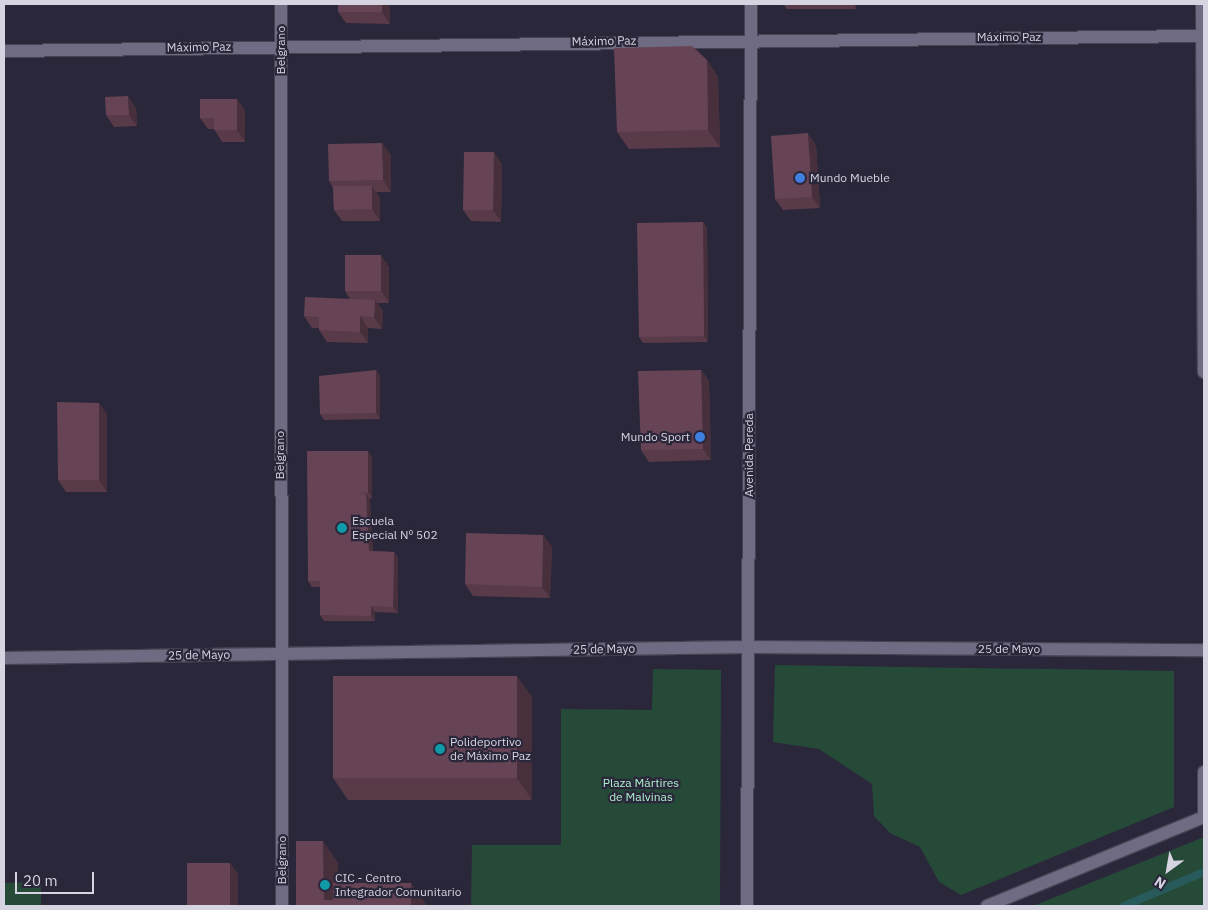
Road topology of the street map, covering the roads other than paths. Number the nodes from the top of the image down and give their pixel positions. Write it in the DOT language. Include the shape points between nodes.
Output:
graph roads {
  1 [pos="281,4"];
  2 [pos="751,4"];
  3 [pos="1202,4"];
  4 [pos="1204,36"];
  5 [pos="752,39"];
  6 [pos="281,45"];
  7 [pos="4,51"];
  8 [pos="1204,372"];
  9 [pos="748,647"];
  10 [pos="1204,650"];
  11 [pos="280,654"];
  12 [pos="4,658"];
  13 [pos="1204,772"];
  14 [pos="1204,817"];
  15 [pos="282,906"];
  16 [pos="746,906"];
  17 [pos="987,906"];
  1 -- 6 [label="street, Belgrano"];
  2 -- 5 [label="street, Avenida Pereda"];
  3 -- 4 [label="street"];
  4 -- 5 [label="street, Máximo Paz"];
  4 -- 8 [label="street"];
  5 -- 6 [label="street, Máximo Paz"];
  5 -- 9 [label="street, Avenida Pereda"];
  6 -- 7 [label="street, Máximo Paz"];
  6 -- 11 [label="street, Belgrano"];
  9 -- 10 [label="street, 25 de Mayo"];
  9 -- 11 [label="street, 25 de Mayo"];
  9 -- 16 [label="street, Avenida Pereda"];
  11 -- 12 [label="street, 25 de Mayo"];
  11 -- 15 [label="street, Belgrano"];
  13 -- 14 [label="street"];
  14 -- 17 [label="street"];
}
